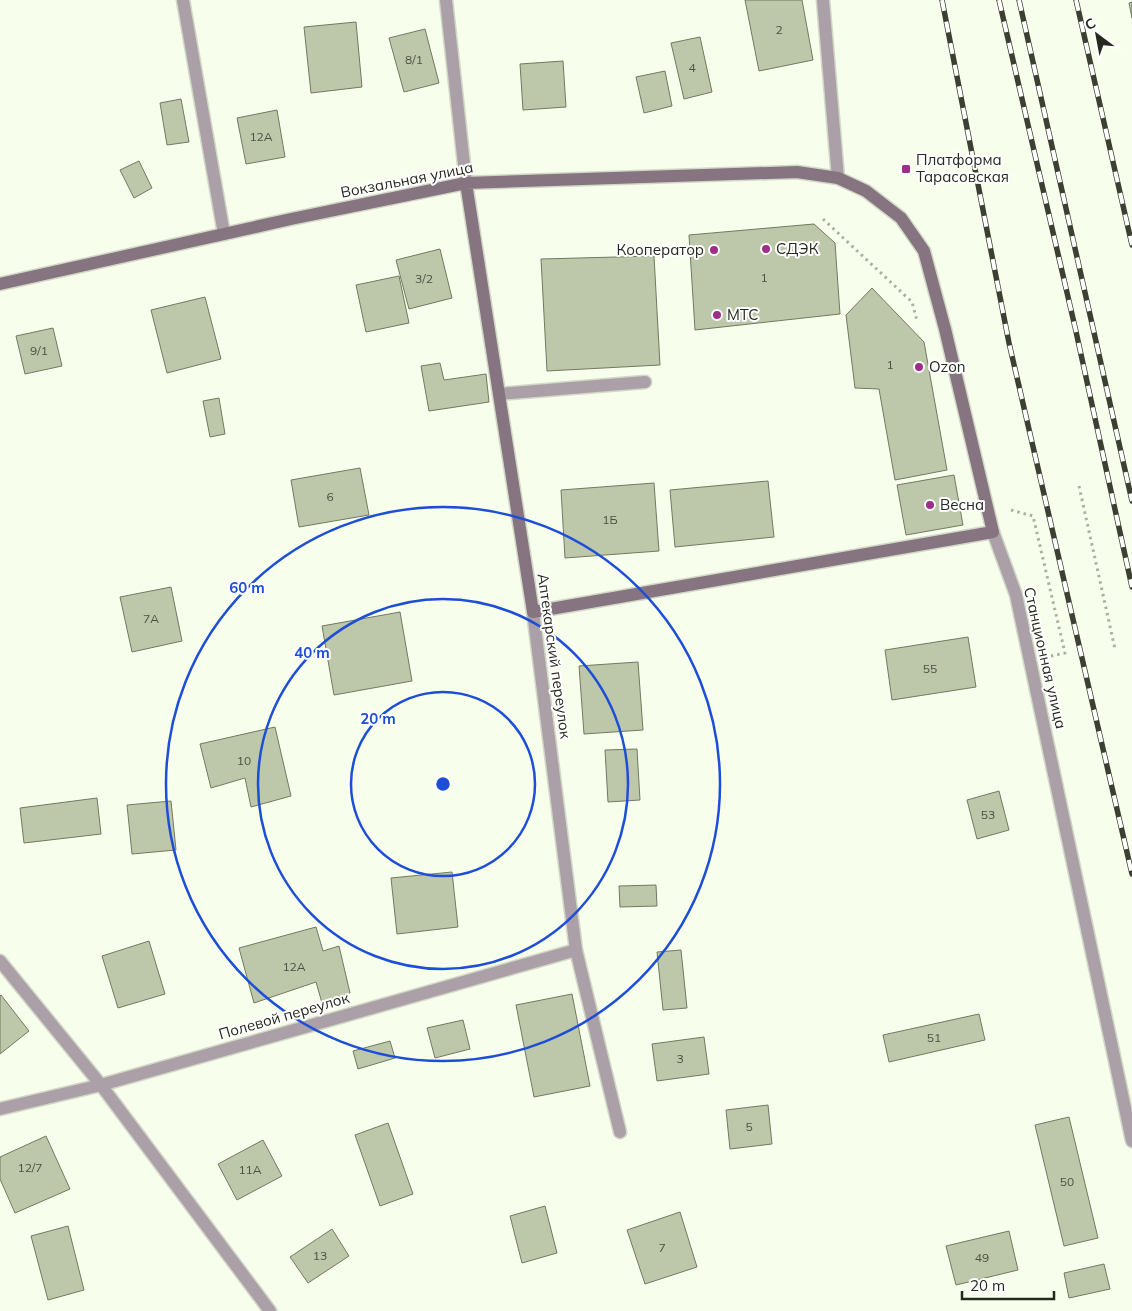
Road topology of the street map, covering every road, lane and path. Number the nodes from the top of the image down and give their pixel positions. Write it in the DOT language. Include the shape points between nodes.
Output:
graph roads {
  1 [pos="183,0"];
  2 [pos="446,0"];
  3 [pos="823,0"];
  4 [pos="838,178"];
  5 [pos="466,183"];
  6 [pos="880,202"];
  7 [pos="823,219"];
  8 [pos="224,234"];
  9 [pos="0,284"];
  10 [pos="917,321"];
  11 [pos="645,382"];
  12 [pos="499,394"];
  13 [pos="1079,486"];
  14 [pos="1033,516"];
  15 [pos="993,532"];
  16 [pos="533,612"];
  17 [pos="1115,649"];
  18 [pos="1065,654"];
  19 [pos="576,950"];
  20 [pos="0,962"];
  21 [pos="101,1085"];
  22 [pos="0,1109"];
  23 [pos="620,1132"];
  24 [pos="1132,1141"];
  25 [pos="270,1311"];
  1 -- 8 [label="street"];
  2 -- 5 [label="street"];
  3 -- 4 [label="street"];
  4 -- 5 [label="street, Вокзальная улица" via="797,172"];
  4 -- 6 [label="street, Вокзальная улица" via="866,191"];
  5 -- 8 [label="street, Вокзальная улица"];
  5 -- 12 [label="street, Аптекарский переулок"];
  6 -- 15 [label="street, Станционная улица" via="901,218 924,251"];
  7 -- 10 [label="path" via="912,302"];
  8 -- 9 [label="street, Вокзальная улица"];
  11 -- 12 [label="street"];
  12 -- 16 [label="street, Аптекарский переулок"];
  13 -- 17 [label="path"];
  14 -- 18 [label="path"];
  15 -- 16 [label="street"];
  15 -- 24 [label="street, Станционная улица" via="1016,594"];
  16 -- 19 [label="street, Аптекарский переулок"];
  19 -- 21 [label="street, Полевой переулок"];
  19 -- 23 [label="street, Аптекарский переулок"];
  20 -- 21 [label="street"];
  21 -- 22 [label="street, Полевой переулок"];
  21 -- 25 [label="street"];
}
